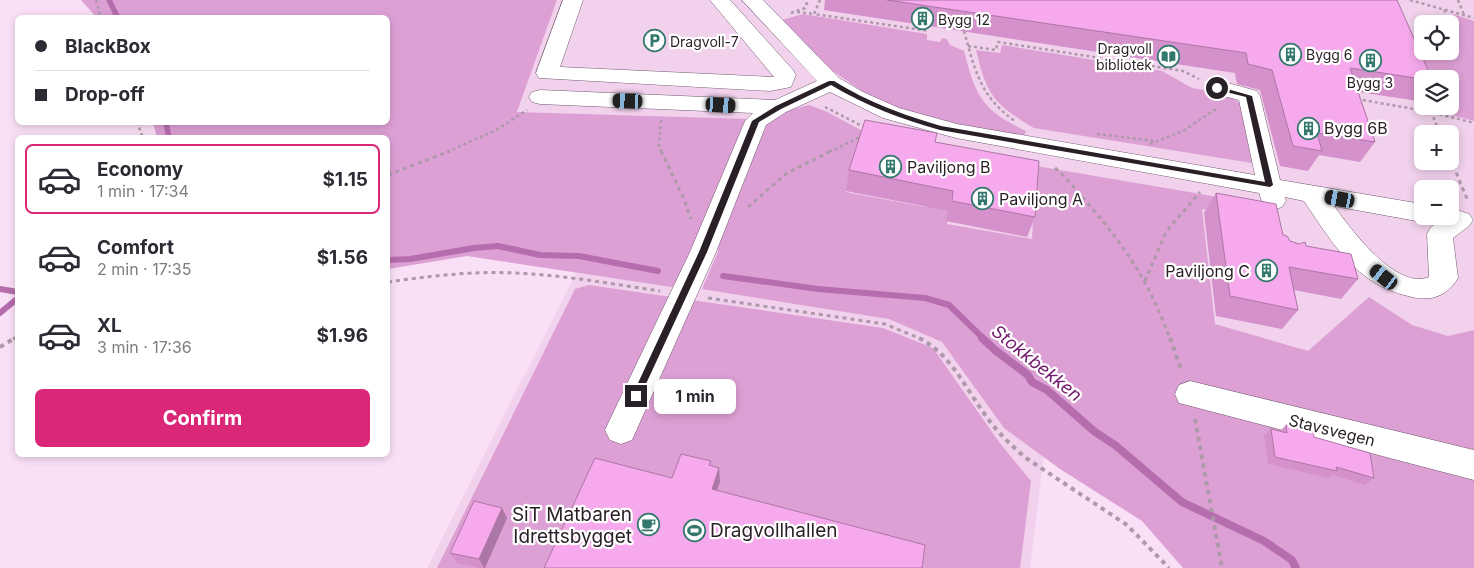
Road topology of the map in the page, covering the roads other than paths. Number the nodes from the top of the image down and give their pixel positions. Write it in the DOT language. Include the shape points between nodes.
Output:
graph roads {
  1 [pos="573,0"];
  2 [pos="720,0"];
  3 [pos="752,0"];
  4 [pos="831,83"];
  5 [pos="1217,88"];
  6 [pos="540,97"];
  7 [pos="778,107"];
  8 [pos="1270,185"];
  9 [pos="1312,194"];
  10 [pos="1414,212"];
  11 [pos="1461,217"];
  12 [pos="1278,223"];
  13 [pos="1190,394"];
  14 [pos="621,430"];
  15 [pos="1474,465"];
  1 -- 2 [label="street" via="547,73 782,82 785,75"];
  3 -- 4 [label="street"];
  4 -- 7 [label="street"];
  4 -- 8 [label="street" via="906,119 940,128"];
  5 -- 8 [label="street" via="1249,96"];
  6 -- 7 [label="street"];
  7 -- 14 [label="street" via="756,121 703,252"];
  8 -- 9 [label="street"];
  8 -- 12 [label="street"];
  9 -- 10 [label="street"];
  9 -- 11 [label="street" via="1345,240 1367,263 1384,277 1413,288 1435,287 1444,278 1440,234"];
  13 -- 15 [label="street, Stavsvegen"];
}
